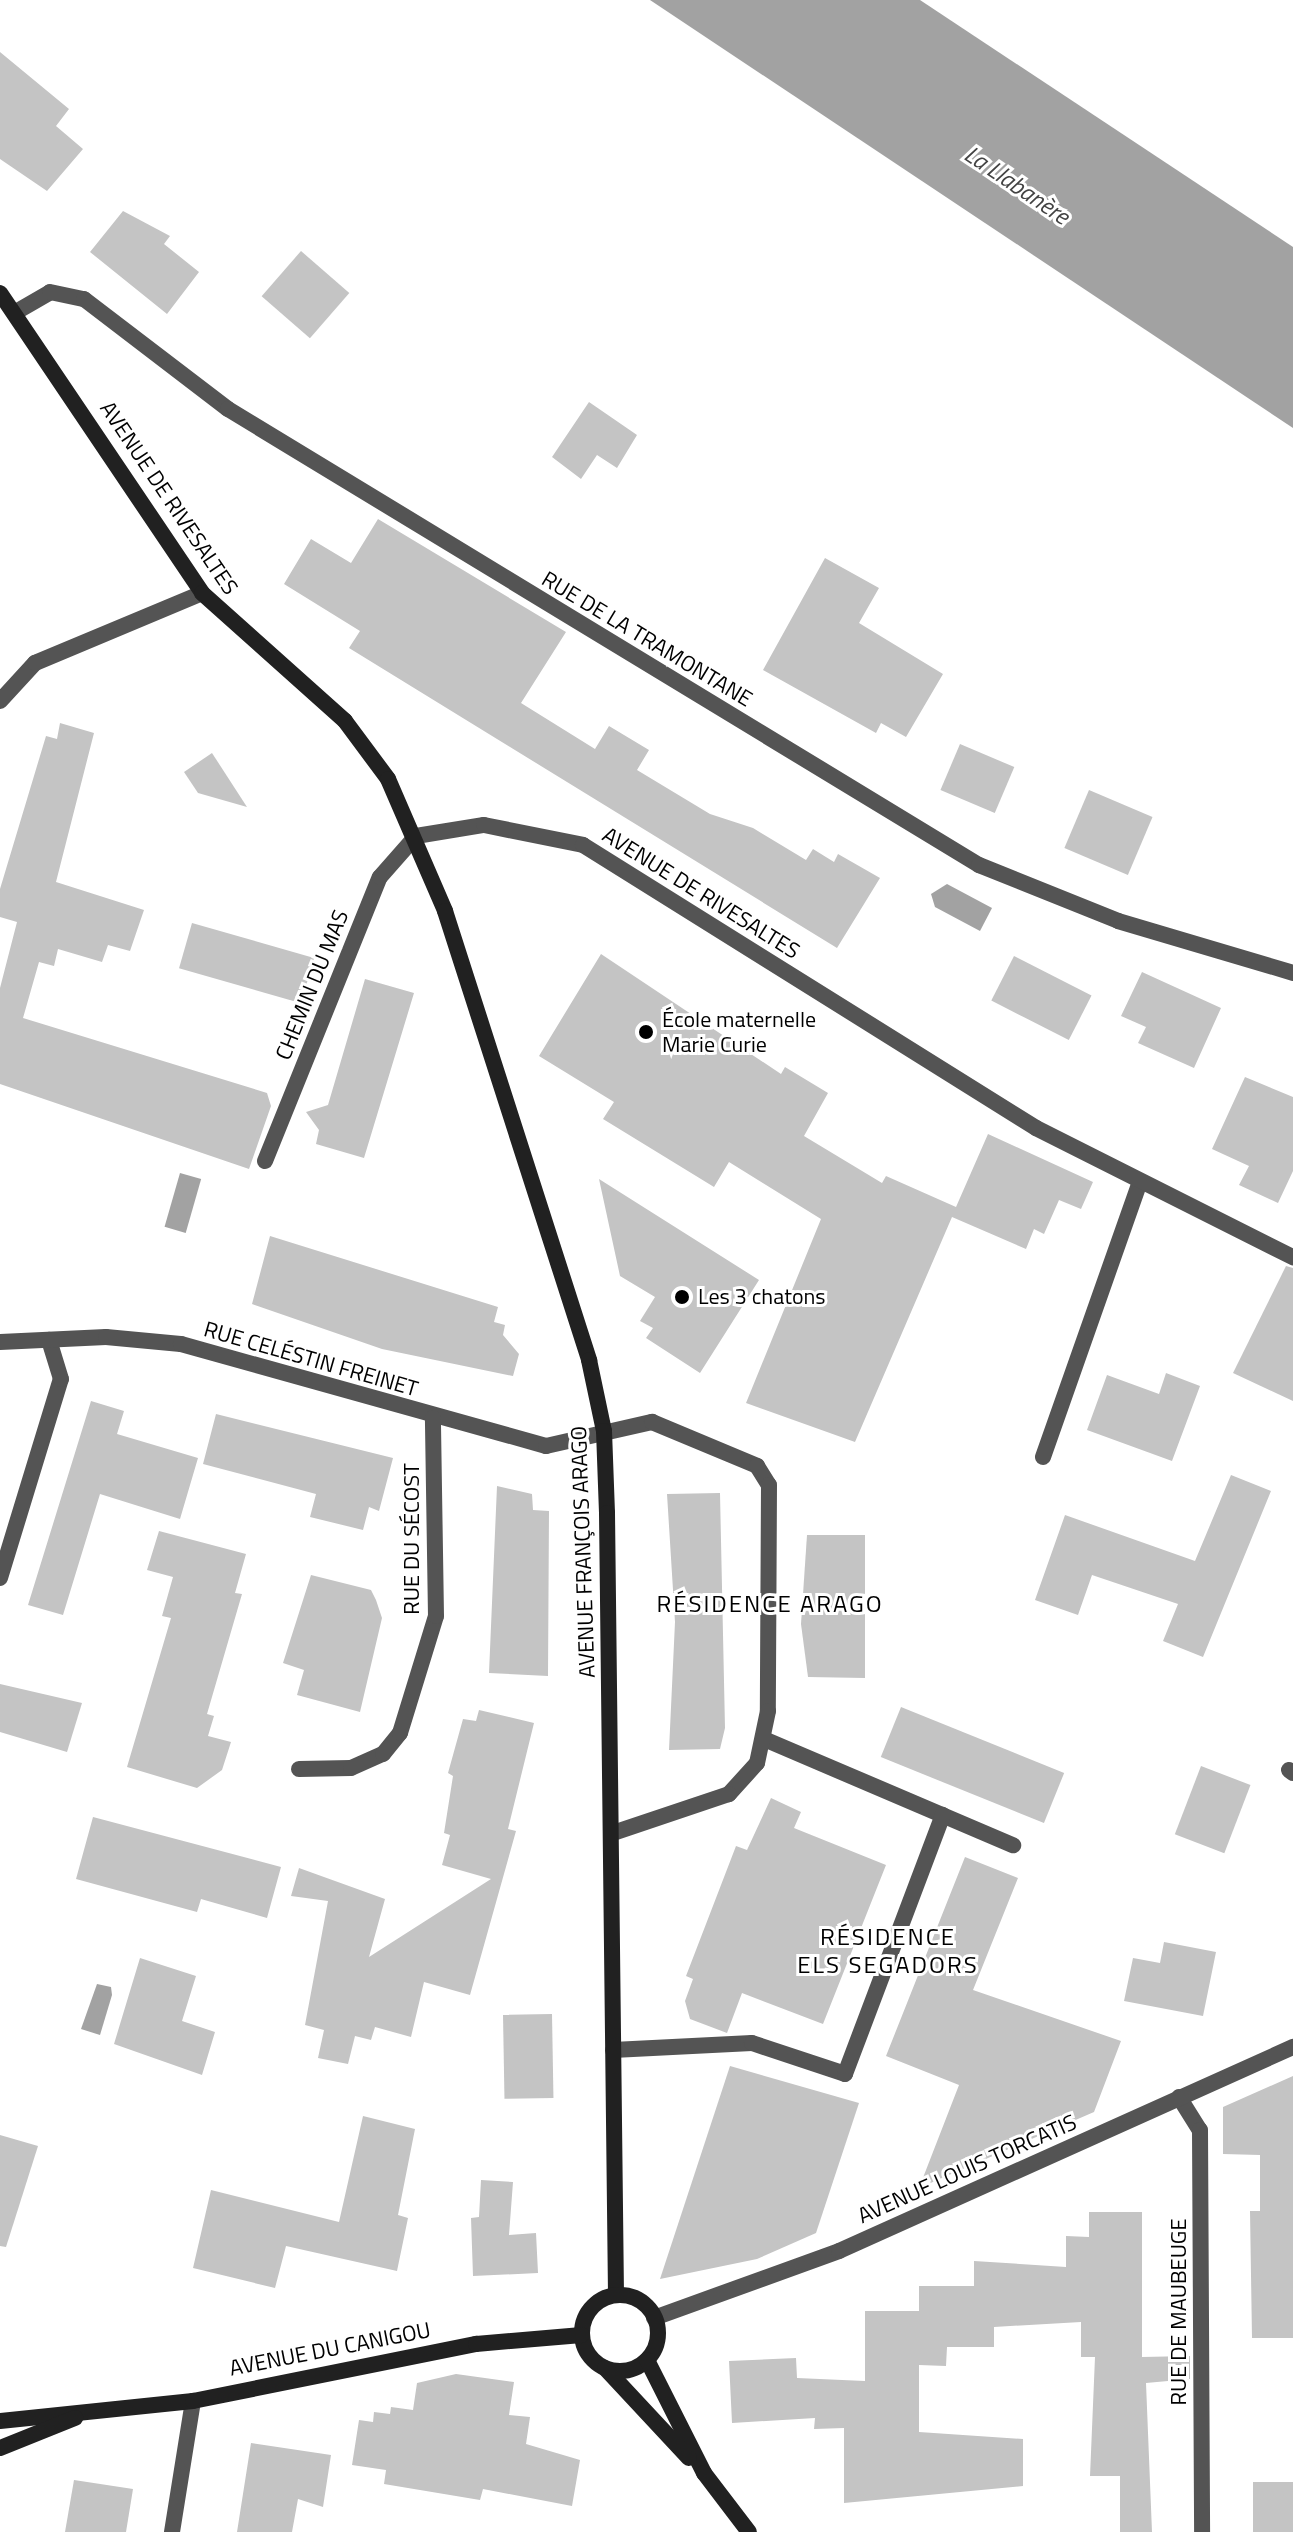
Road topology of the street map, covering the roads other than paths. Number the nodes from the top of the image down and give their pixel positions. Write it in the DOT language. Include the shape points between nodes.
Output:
graph roads {
  1 [pos="0,293"];
  2 [pos="16,312"];
  3 [pos="202,593"];
  4 [pos="0,701"];
  5 [pos="416,836"];
  6 [pos="1293,973"];
  7 [pos="265,1161"];
  8 [pos="1140,1182"];
  9 [pos="1293,1257"];
  10 [pos="49,1340"];
  11 [pos="0,1342"];
  12 [pos="433,1418"];
  13 [pos="604,1431"];
  14 [pos="1043,1457"];
  15 [pos="0,1578"];
  16 [pos="764,1739"];
  17 [pos="299,1769"];
  18 [pos="943,1815"];
  19 [pos="613,1833"];
  20 [pos="1013,1845"];
  21 [pos="1293,2047"];
  22 [pos="613,2050"];
  23 [pos="1179,2097"];
  24 [pos="616,2295"];
  25 [pos="654,2318"];
  26 [pos="582,2335"];
  27 [pos="647,2360"];
  28 [pos="605,2368"];
  29 [pos="193,2401"];
  30 [pos="88,2413"];
  31 [pos="0,2421"];
  32 [pos="0,2448"];
  33 [pos="704,2473"];
  34 [pos="172,2532"];
  35 [pos="749,2532"];
  36 [pos="1202,2532"];
  1 -- 2 [label="main road, AVENUE DE RIVESALTES"];
  2 -- 3 [label="main road, AVENUE DE RIVESALTES"];
  2 -- 6 [label="street, RUE DE LA TRAMONTANE" via="50,292 84,299 228,409 979,865 1118,921"];
  3 -- 4 [label="street" via="35,663"];
  3 -- 5 [label="main road, AVENUE DE RIVESALTES" via="345,721 388,779"];
  5 -- 7 [label="street, CHEMIN DU MAS" via="380,877"];
  5 -- 8 [label="street, AVENUE DE RIVESALTES" via="484,825 583,845 1036,1128"];
  5 -- 13 [label="main road, AVENUE FRANÇOIS ARAGO" via="589,1360"];
  8 -- 9 [label="street, AVENUE DE RIVESALTES"];
  8 -- 14 [label="street"];
  10 -- 11 [label="street, RUE CELÉSTIN FREINET"];
  10 -- 12 [label="street, RUE CELÉSTIN FREINET" via="181,1344"];
  10 -- 15 [label="street" via="61,1379"];
  12 -- 13 [label="street, RUE CELÉSTIN FREINET" via="546,1446"];
  12 -- 17 [label="street, RUE DU SÉCOST" via="436,1616 400,1733 383,1754 351,1768"];
  13 -- 16 [label="street, RUE CELÉSTIN FREINET" via="652,1422 757,1466 769,1485"];
  13 -- 19 [label="main road, AVENUE FRANÇOIS ARAGO"];
  16 -- 18 [label="street"];
  16 -- 19 [label="street" via="757,1763 729,1794"];
  18 -- 20 [label="street"];
  18 -- 22 [label="street" via="845,2074 752,2043"];
  19 -- 22 [label="main road, AVENUE FRANÇOIS ARAGO"];
  21 -- 23 [label="street, AVENUE LOUIS TORCATIS"];
  22 -- 24 [label="main road, AVENUE FRANÇOIS ARAGO"];
  23 -- 25 [label="street, AVENUE LOUIS TORCATIS" via="839,2251"];
  23 -- 36 [label="street, RUE DE MAUBEUGE" via="1200,2130"];
  24 -- 25 [label="main road" via="636,2297"];
  24 -- 26 [label="main road" via="598,2302"];
  25 -- 27 [label="main road" via="657,2346"];
  26 -- 28 [label="main road"];
  26 -- 29 [label="main road, AVENUE DU CANIGOU" via="476,2344"];
  27 -- 28 [label="main road" via="635,2369"];
  27 -- 33 [label="main road"];
  28 -- 33 [label="main road"];
  29 -- 30 [label="main road, AVENUE DU CANIGOU"];
  29 -- 34 [label="street"];
  30 -- 31 [label="main road, AVENUE DU CANIGOU"];
  30 -- 32 [label="main road, AVENUE DU CANIGOU"];
  33 -- 35 [label="main road"];
}
